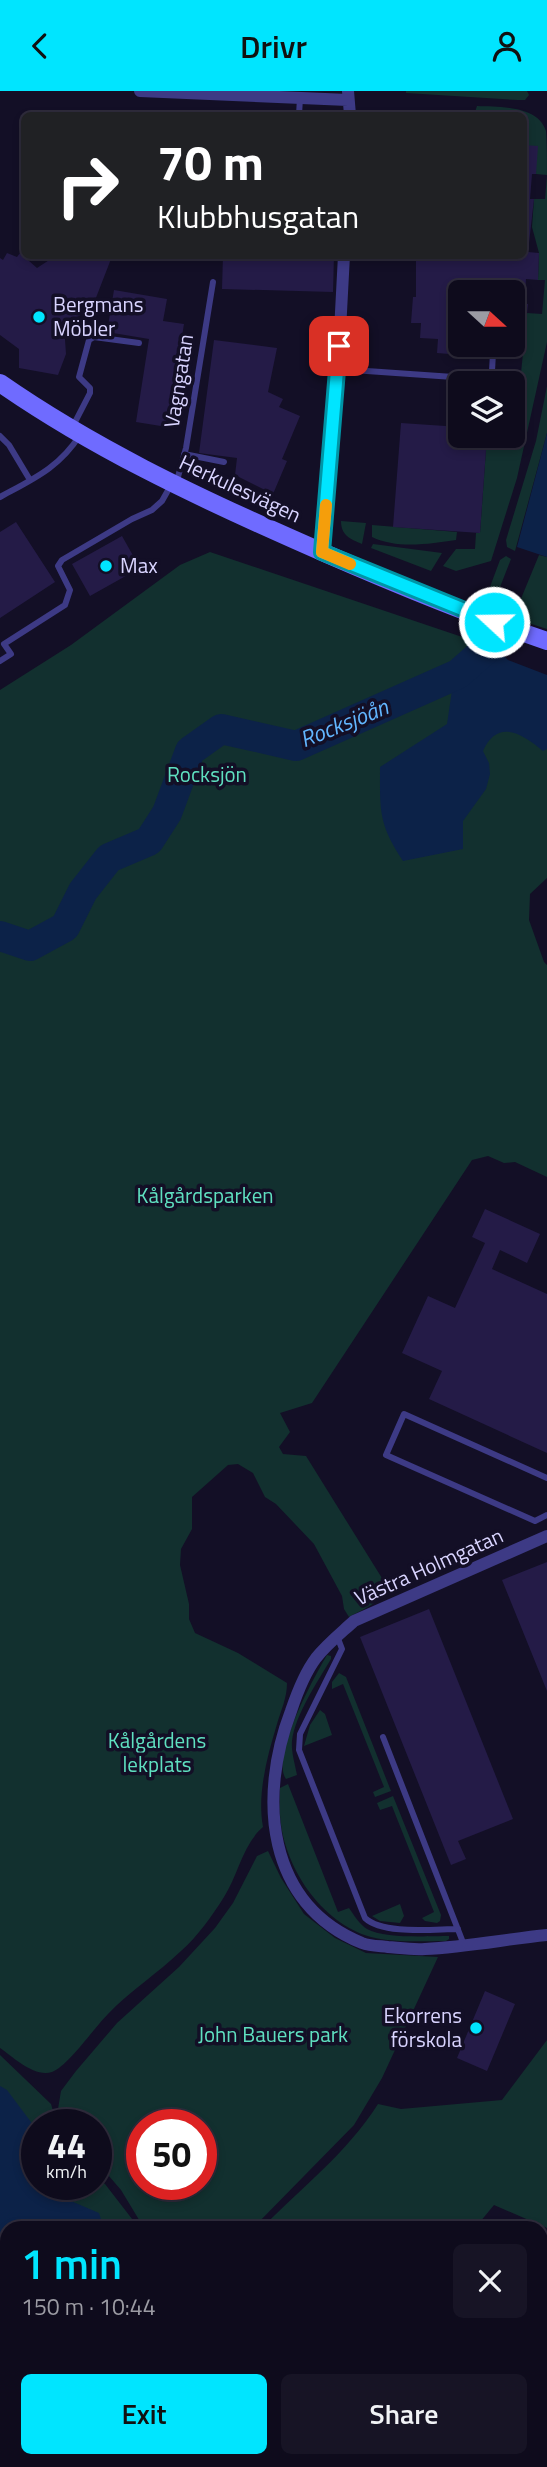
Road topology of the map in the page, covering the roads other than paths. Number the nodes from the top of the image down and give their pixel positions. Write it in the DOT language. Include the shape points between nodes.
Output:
graph roads {
  1 [pos="140,91"];
  2 [pos="348,95"];
  3 [pos="300,98"];
  4 [pos="299,112"];
  5 [pos="344,259"];
  6 [pos="214,282"];
  7 [pos="139,344"];
  8 [pos="493,357"];
  9 [pos="338,369"];
  10 [pos="0,383"];
  11 [pos="76,431"];
  12 [pos="0,436"];
  13 [pos="184,454"];
  14 [pos="224,462"];
  15 [pos="30,480"];
  16 [pos="174,485"];
  17 [pos="0,496"];
  18 [pos="322,552"];
  19 [pos="547,642"];
  20 [pos="0,661"];
  21 [pos="547,1478"];
  22 [pos="547,1515"];
  23 [pos="547,1536"];
  24 [pos="334,1639"];
  25 [pos="383,1737"];
  26 [pos="458,1929"];
  27 [pos="547,1935"];
  28 [pos="464,1944"];
  1 -- 3 [label="street"];
  2 -- 3 [label="street"];
  3 -- 4 [label="lane"];
  5 -- 9 [label="street"];
  6 -- 13 [label="lane, Vagngatan"];
  7 -- 11 [label="lane" via="89,340 79,377 90,393"];
  8 -- 9 [label="lane" via="492,371 482,379"];
  9 -- 18 [label="street"];
  10 -- 11 [label="main road, Herkulesvägen"];
  11 -- 15 [label="lane" via="69,452"];
  11 -- 16 [label="main road, Herkulesvägen"];
  12 -- 15 [label="lane"];
  13 -- 14 [label="lane"];
  13 -- 16 [label="lane, Vagngatan"];
  15 -- 17 [label="lane"];
  16 -- 18 [label="main road, Herkulesvägen"];
  16 -- 20 [label="lane" via="152,510 62,560 58,566 70,590 65,605 4,644 11,654"];
  18 -- 19 [label="main road, Herkulesvägen"];
  21 -- 22 [label="lane" via="404,1413 386,1455 535,1521"];
  23 -- 24 [label="street, Västra Holmgatan" via="366,1615"];
  24 -- 26 [label="lane" via="342,1649 300,1734 299,1750 365,1919 383,1928"];
  24 -- 28 [label="street, Västra Holmgatan" via="300,1686 285,1725 272,1795 280,1856 317,1916 365,1945 424,1950"];
  25 -- 26 [label="lane"];
  26 -- 28 [label="lane"];
  27 -- 28 [label="street, Västra Holmgatan"];
}
